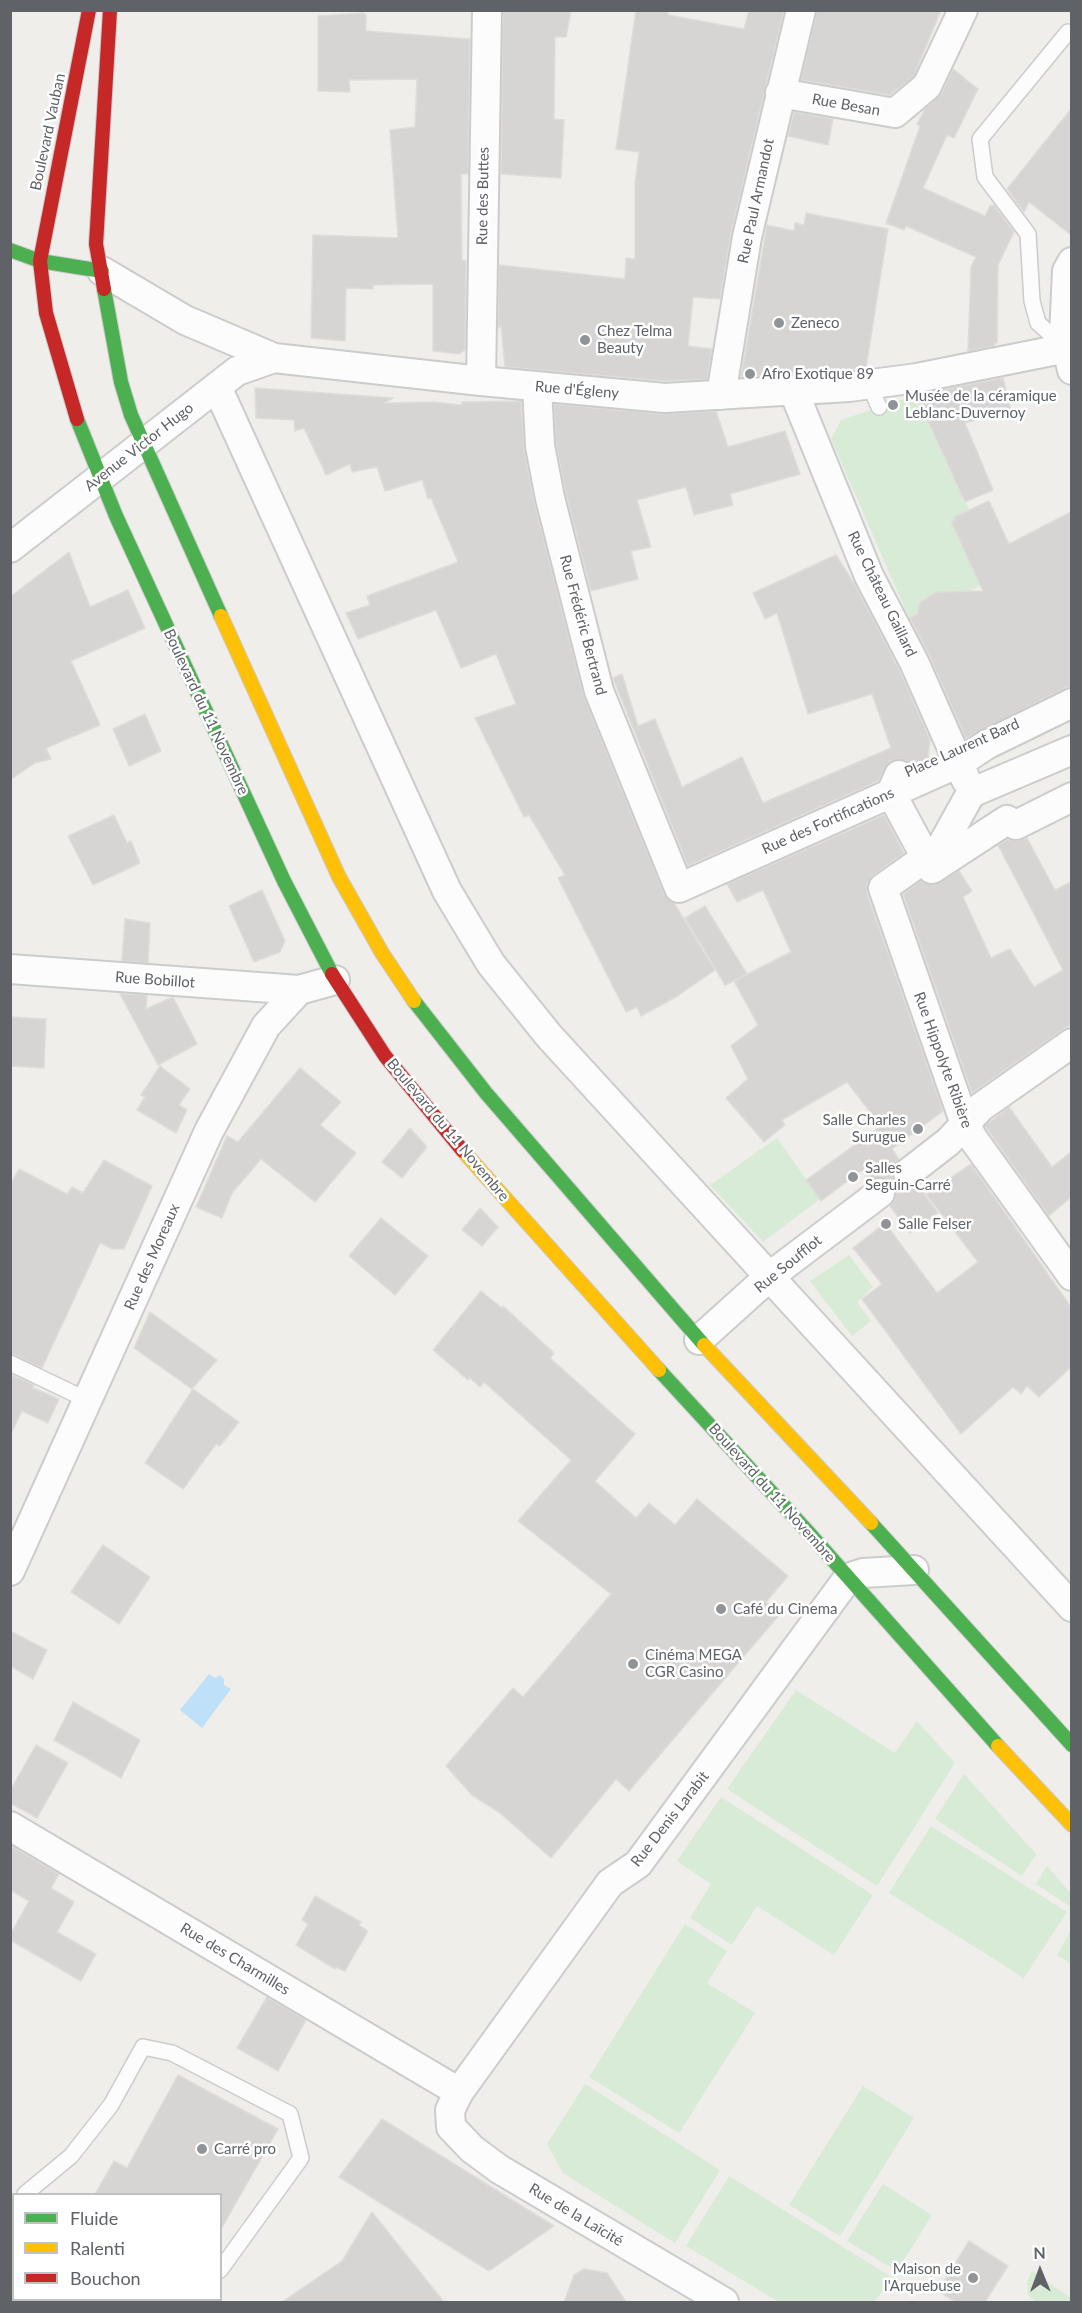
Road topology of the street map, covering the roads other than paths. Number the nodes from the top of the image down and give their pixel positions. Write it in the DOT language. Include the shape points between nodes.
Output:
graph roads {
  1 [pos="89,10"];
  2 [pos="110,10"];
  3 [pos="486,10"];
  4 [pos="801,10"];
  5 [pos="963,10"];
  6 [pos="1068,32"];
  7 [pos="780,93"];
  8 [pos="10,250"];
  9 [pos="40,261"];
  10 [pos="1071,262"];
  11 [pos="102,271"];
  12 [pos="1070,355"];
  13 [pos="274,358"];
  14 [pos="481,381"];
  15 [pos="537,386"];
  16 [pos="217,387"];
  17 [pos="794,392"];
  18 [pos="721,394"];
  19 [pos="143,444"];
  20 [pos="100,477"];
  21 [pos="10,548"];
  22 [pos="1071,698"];
  23 [pos="1071,703"];
  24 [pos="1071,750"];
  25 [pos="956,757"];
  26 [pos="891,793"];
  27 [pos="971,793"];
  28 [pos="1071,797"];
  29 [pos="933,852"];
  30 [pos="678,888"];
  31 [pos="10,969"];
  32 [pos="335,980"];
  33 [pos="299,990"];
  34 [pos="1071,1043"];
  35 [pos="965,1124"];
  36 [pos="908,1173"];
  37 [pos="880,1193"];
  38 [pos="770,1276"];
  39 [pos="1071,1276"];
  40 [pos="696,1343"];
  41 [pos="10,1363"];
  42 [pos="87,1400"];
  43 [pos="914,1570"];
  44 [pos="10,1571"];
  45 [pos="848,1578"];
  46 [pos="1071,1607"];
  47 [pos="1071,1745"];
  48 [pos="1071,1825"];
  49 [pos="10,1826"];
  50 [pos="455,2101"];
  51 [pos="26,2193"];
  52 [pos="222,2267"];
  53 [pos="723,2302"];
  1 -- 9 [label="main road, Boulevard Vauban"];
  2 -- 11 [label="main road" via="97,204 96,244"];
  3 -- 14 [label="street, Rue des Buttes"];
  4 -- 7 [label="street, Rue Paul Armandot"];
  5 -- 7 [label="street, Rue Besan" via="927,86 895,113"];
  6 -- 12 [label="lane" via="980,138 985,177 1029,234 1032,301 1038,323"];
  7 -- 18 [label="street, Rue Paul Armandot" via="747,237"];
  8 -- 9 [label="main road"];
  9 -- 11 [label="main road"];
  9 -- 20 [label="main road, Boulevard du 11 Novembre" via="46,313 73,407"];
  10 -- 12 [label="street" via="1067,270 1064,336"];
  11 -- 13 [label="street, Rue d'Égleny" via="185,320"];
  11 -- 19 [label="main road" via="121,382"];
  12 -- 17 [label="street, Rue d'Égleny" via="917,378 874,396"];
  13 -- 14 [label="street, Rue d'Égleny"];
  13 -- 16 [label="street, Avenue Victor Hugo" via="237,371"];
  14 -- 15 [label="street, Rue d'Égleny"];
  15 -- 18 [label="street, Rue d'Égleny" via="665,398"];
  15 -- 30 [label="street, Rue Frédéric Bertrand" via="540,447 550,498 598,692"];
  16 -- 19 [label="street, Avenue Victor Hugo"];
  16 -- 38 [label="street" via="447,891 491,964 549,1036"];
  17 -- 18 [label="street, Rue d'Égleny"];
  17 -- 25 [label="street, Rue Château Gaillard" via="869,576 914,662"];
  19 -- 20 [label="street, Avenue Victor Hugo"];
  19 -- 40 [label="main road" via="339,877 382,953 418,1008 486,1093"];
  20 -- 21 [label="street, Avenue Victor Hugo"];
  20 -- 32 [label="main road, Boulevard du 11 Novembre" via="170,637"];
  22 -- 25 [label="street, Place Laurent Bard" via="995,735 975,740"];
  23 -- 25 [label="street, Rue des Fortifications"];
  24 -- 27 [label="street"];
  25 -- 26 [label="street, Rue des Fortifications"];
  25 -- 27 [label="street, Place Laurent Bard"];
  26 -- 29 [label="street, Place Laurent Bard"];
  26 -- 30 [label="street, Rue des Fortifications"];
  27 -- 29 [label="street"];
  28 -- 29 [label="street" via="1016,825 1007,820 932,869"];
  29 -- 35 [label="street, Rue Hippolyte Ribière" via="883,888"];
  31 -- 33 [label="street, Rue Bobillot"];
  32 -- 33 [label="street"];
  32 -- 45 [label="main road, Boulevard du 11 Novembre" via="385,1056 436,1120 621,1328 667,1369"];
  33 -- 42 [label="street, Rue des Moreaux" via="266,1026 209,1131"];
  34 -- 35 [label="street" via="981,1107"];
  35 -- 36 [label="street"];
  35 -- 39 [label="street, Rue Hippolyte Ribière"];
  37 -- 38 [label="street, Rue Soufflot"];
  38 -- 40 [label="street, Rue Soufflot"];
  38 -- 46 [label="street"];
  40 -- 43 [label="main road"];
  41 -- 42 [label="lane"];
  42 -- 44 [label="street, Rue des Moreaux"];
  43 -- 45 [label="street" via="862,1573"];
  43 -- 47 [label="main road"];
  45 -- 48 [label="main road, Boulevard du 11 Novembre"];
  45 -- 50 [label="street, Rue Denis Larabit" via="638,1864 610,1883"];
  49 -- 50 [label="street, Rue des Charmilles"];
  50 -- 53 [label="street, Rue de la Laïcité" via="451,2127 498,2169"];
  51 -- 52 [label="lane" via="71,2156 111,2104 143,2047 172,2053 290,2114 301,2158"];
}
